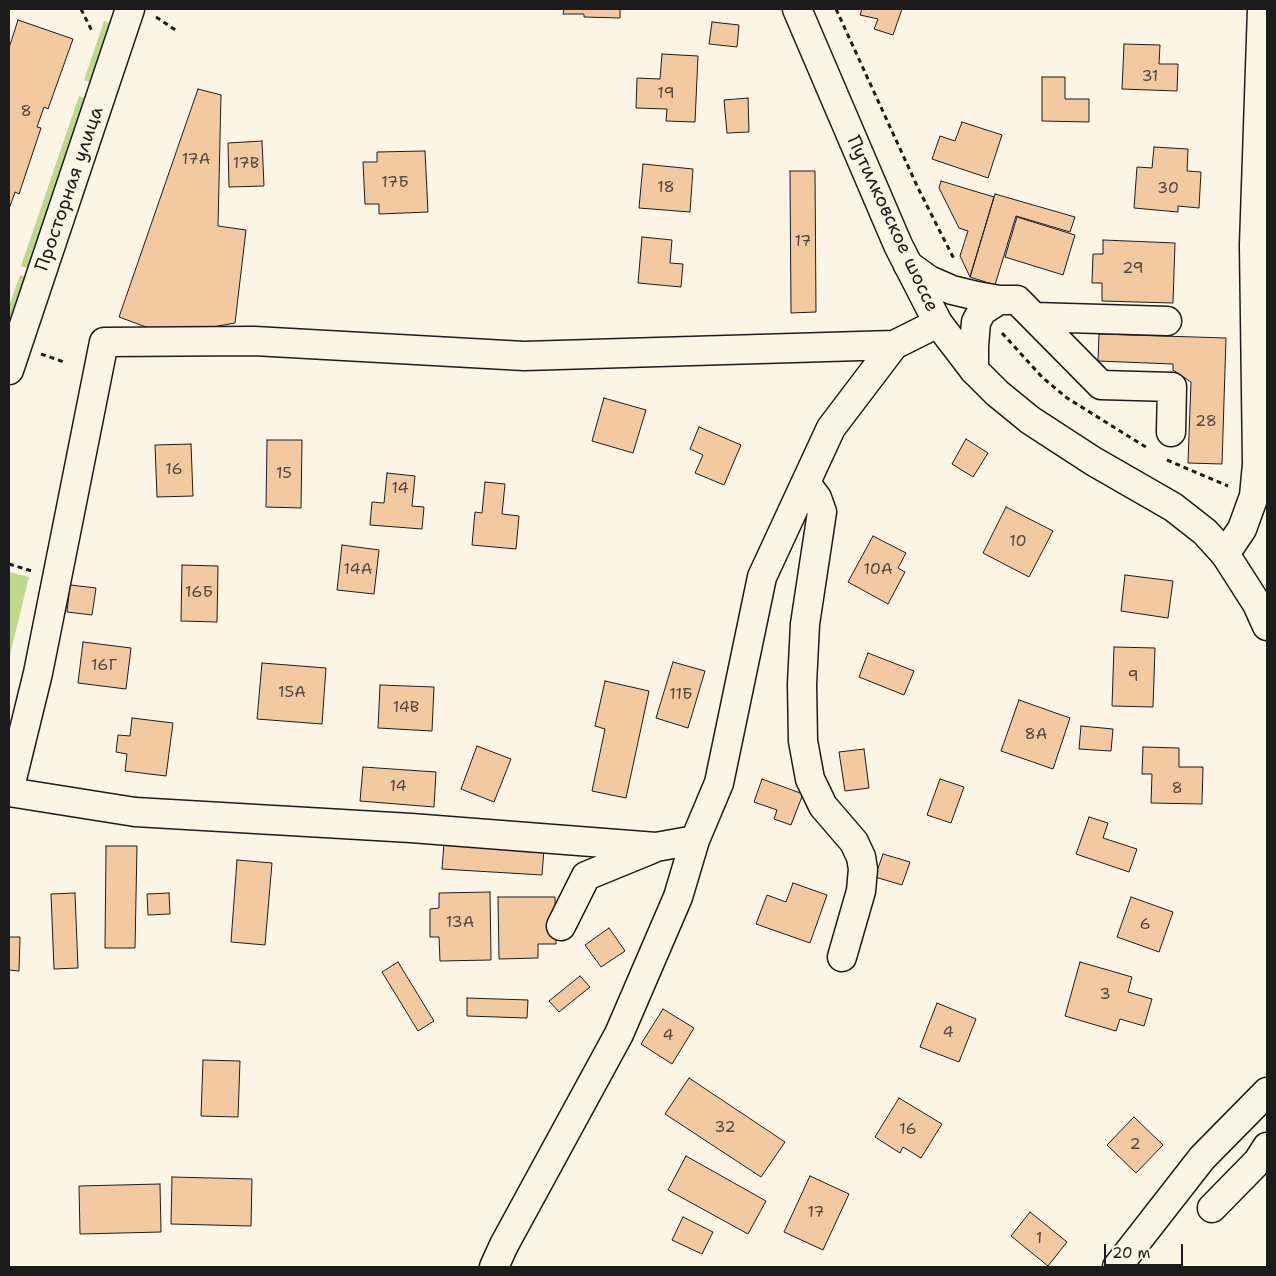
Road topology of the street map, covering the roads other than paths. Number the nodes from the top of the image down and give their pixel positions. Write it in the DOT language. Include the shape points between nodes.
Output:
graph roads {
  1 [pos="797,9"];
  2 [pos="1262,9"];
  3 [pos="140,11"];
  4 [pos="908,265"];
  5 [pos="999,300"];
  6 [pos="1034,317"];
  7 [pos="1167,322"];
  8 [pos="938,324"];
  9 [pos="894,345"];
  10 [pos="9,370"];
  11 [pos="974,370"];
  12 [pos="1171,432"];
  13 [pos="806,483"];
  14 [pos="1225,554"];
  15 [pos="1267,626"];
  16 [pos="9,791"];
  17 [pos="694,840"];
  18 [pos="656,847"];
  19 [pos="561,926"];
  20 [pos="842,957"];
  21 [pos="1267,1092"];
  22 [pos="1267,1147"];
  23 [pos="1212,1208"];
  24 [pos="494,1267"];
  25 [pos="1117,1267"];
  1 -- 4 [label="street, Путилковское шоссе"];
  2 -- 14 [label="street" via="1254,245 1257,464 1254,496 1242,529"];
  3 -- 10 [label="street, Просторная улица"];
  4 -- 5 [label="street" via="929,280 952,290"];
  4 -- 8 [label="street, Путилковское шоссе"];
  5 -- 6 [label="street" via="1016,300"];
  5 -- 11 [label="street" via="982,310 976,322"];
  6 -- 7 [label="street"];
  6 -- 12 [label="street" via="1101,385 1172,387"];
  8 -- 9 [label="street"];
  8 -- 11 [label="street, Путилковское шоссе"];
  9 -- 13 [label="street" via="831,428"];
  9 -- 16 [label="street" via="524,356 254,341 104,342 38,673"];
  11 -- 14 [label="street, Путилковское шоссе" via="1030,420 1173,507 1205,532"];
  13 -- 17 [label="street" via="762,577 719,783"];
  13 -- 20 [label="street" via="822,512 805,624 802,741 810,779 823,806 854,842 863,869 861,891"];
  14 -- 15 [label="street, Путилковское шоссе"];
  16 -- 18 [label="street" via="134,812 411,828"];
  17 -- 18 [label="street"];
  17 -- 24 [label="street" via="678,897 619,1034"];
  18 -- 19 [label="street" via="586,876"];
  21 -- 25 [label="street" via="1202,1158"];
  22 -- 23 [label="street" via="1258,1161"];
}
